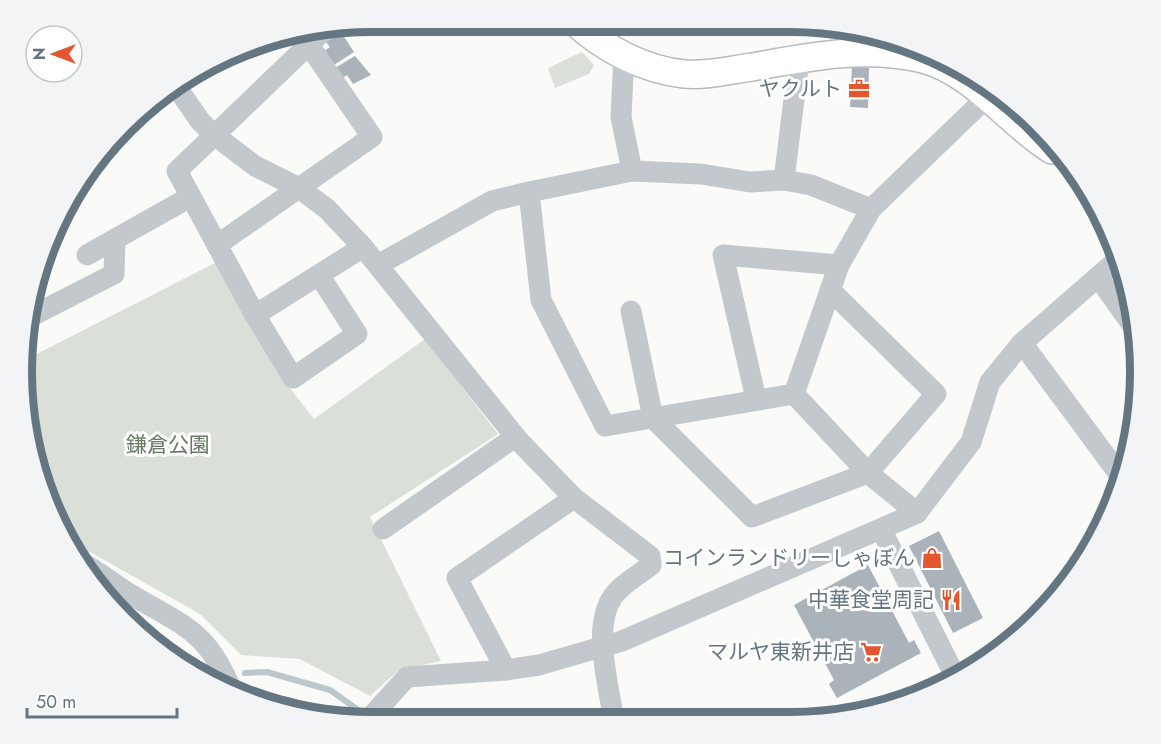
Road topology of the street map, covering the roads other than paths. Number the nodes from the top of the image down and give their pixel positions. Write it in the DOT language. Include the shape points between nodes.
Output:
graph roads {
  1 [pos="587,32"];
  2 [pos="318,36"];
  3 [pos="309,45"];
  4 [pos="624,55"];
  5 [pos="799,58"];
  6 [pos="925,60"];
  7 [pos="180,91"];
  8 [pos="998,103"];
  9 [pos="213,134"];
  10 [pos="632,171"];
  11 [pos="784,180"];
  12 [pos="299,188"];
  13 [pos="529,192"];
  14 [pos="190,197"];
  15 [pos="871,209"];
  16 [pos="115,241"];
  17 [pos="217,245"];
  18 [pos="363,247"];
  19 [pos="87,255"];
  20 [pos="378,265"];
  21 [pos="839,265"];
  22 [pos="1112,265"];
  23 [pos="319,274"];
  24 [pos="1098,277"];
  25 [pos="831,290"];
  26 [pos="631,310"];
  27 [pos="37,314"];
  28 [pos="1124,314"];
  29 [pos="255,315"];
  30 [pos="1022,343"];
  31 [pos="794,394"];
  32 [pos="756,399"];
  33 [pos="653,418"];
  34 [pos="515,437"];
  35 [pos="1115,469"];
  36 [pos="868,473"];
  37 [pos="574,498"];
  38 [pos="917,513"];
  39 [pos="383,529"];
  40 [pos="881,529"];
  41 [pos="98,573"];
  42 [pos="602,645"];
  43 [pos="506,670"];
  44 [pos="952,671"];
  45 [pos="228,680"];
  46 [pos="375,712"];
  47 [pos="613,712"];
  1 -- 4 [label="main road"];
  2 -- 3 [label="street"];
  3 -- 9 [label="street"];
  3 -- 12 [label="street" via="372,137"];
  4 -- 5 [label="main road" via="685,74 714,73"];
  4 -- 10 [label="street" via="621,117"];
  5 -- 6 [label="main road" via="834,52 897,54"];
  5 -- 11 [label="street"];
  7 -- 9 [label="street"];
  8 -- 15 [label="street"];
  9 -- 12 [label="street" via="255,166"];
  9 -- 14 [label="street" via="177,171"];
  10 -- 11 [label="street" via="701,174 750,182"];
  10 -- 13 [label="street"];
  11 -- 15 [label="street" via="811,185"];
  12 -- 17 [label="street"];
  12 -- 18 [label="street" via="327,209"];
  13 -- 20 [label="street" via="492,201"];
  13 -- 33 [label="street" via="541,300 604,426"];
  14 -- 16 [label="street"];
  14 -- 17 [label="street"];
  15 -- 21 [label="street"];
  16 -- 19 [label="street"];
  16 -- 27 [label="street" via="114,274"];
  17 -- 29 [label="street"];
  18 -- 20 [label="street"];
  18 -- 23 [label="street"];
  20 -- 34 [label="street"];
  21 -- 25 [label="street"];
  21 -- 32 [label="street" via="723,255"];
  22 -- 24 [label="street"];
  23 -- 29 [label="street"];
  23 -- 29 [label="street" via="357,334 293,378"];
  24 -- 28 [label="street"];
  24 -- 30 [label="street"];
  25 -- 31 [label="street"];
  25 -- 36 [label="street" via="936,394"];
  26 -- 33 [label="street"];
  30 -- 35 [label="street"];
  30 -- 38 [label="street" via="990,382 971,442"];
  31 -- 32 [label="street"];
  31 -- 36 [label="street"];
  32 -- 33 [label="street"];
  33 -- 36 [label="street" via="752,517"];
  34 -- 37 [label="street"];
  34 -- 39 [label="street"];
  36 -- 38 [label="street"];
  37 -- 42 [label="street" via="650,556 651,565 612,597 605,614"];
  37 -- 43 [label="street" via="457,578"];
  38 -- 40 [label="street"];
  40 -- 42 [label="street" via="622,641"];
  40 -- 44 [label="street"];
  41 -- 45 [label="street" via="200,636 222,665"];
  42 -- 43 [label="street" via="539,665"];
  42 -- 47 [label="street"];
  43 -- 46 [label="street" via="407,677"];
}
